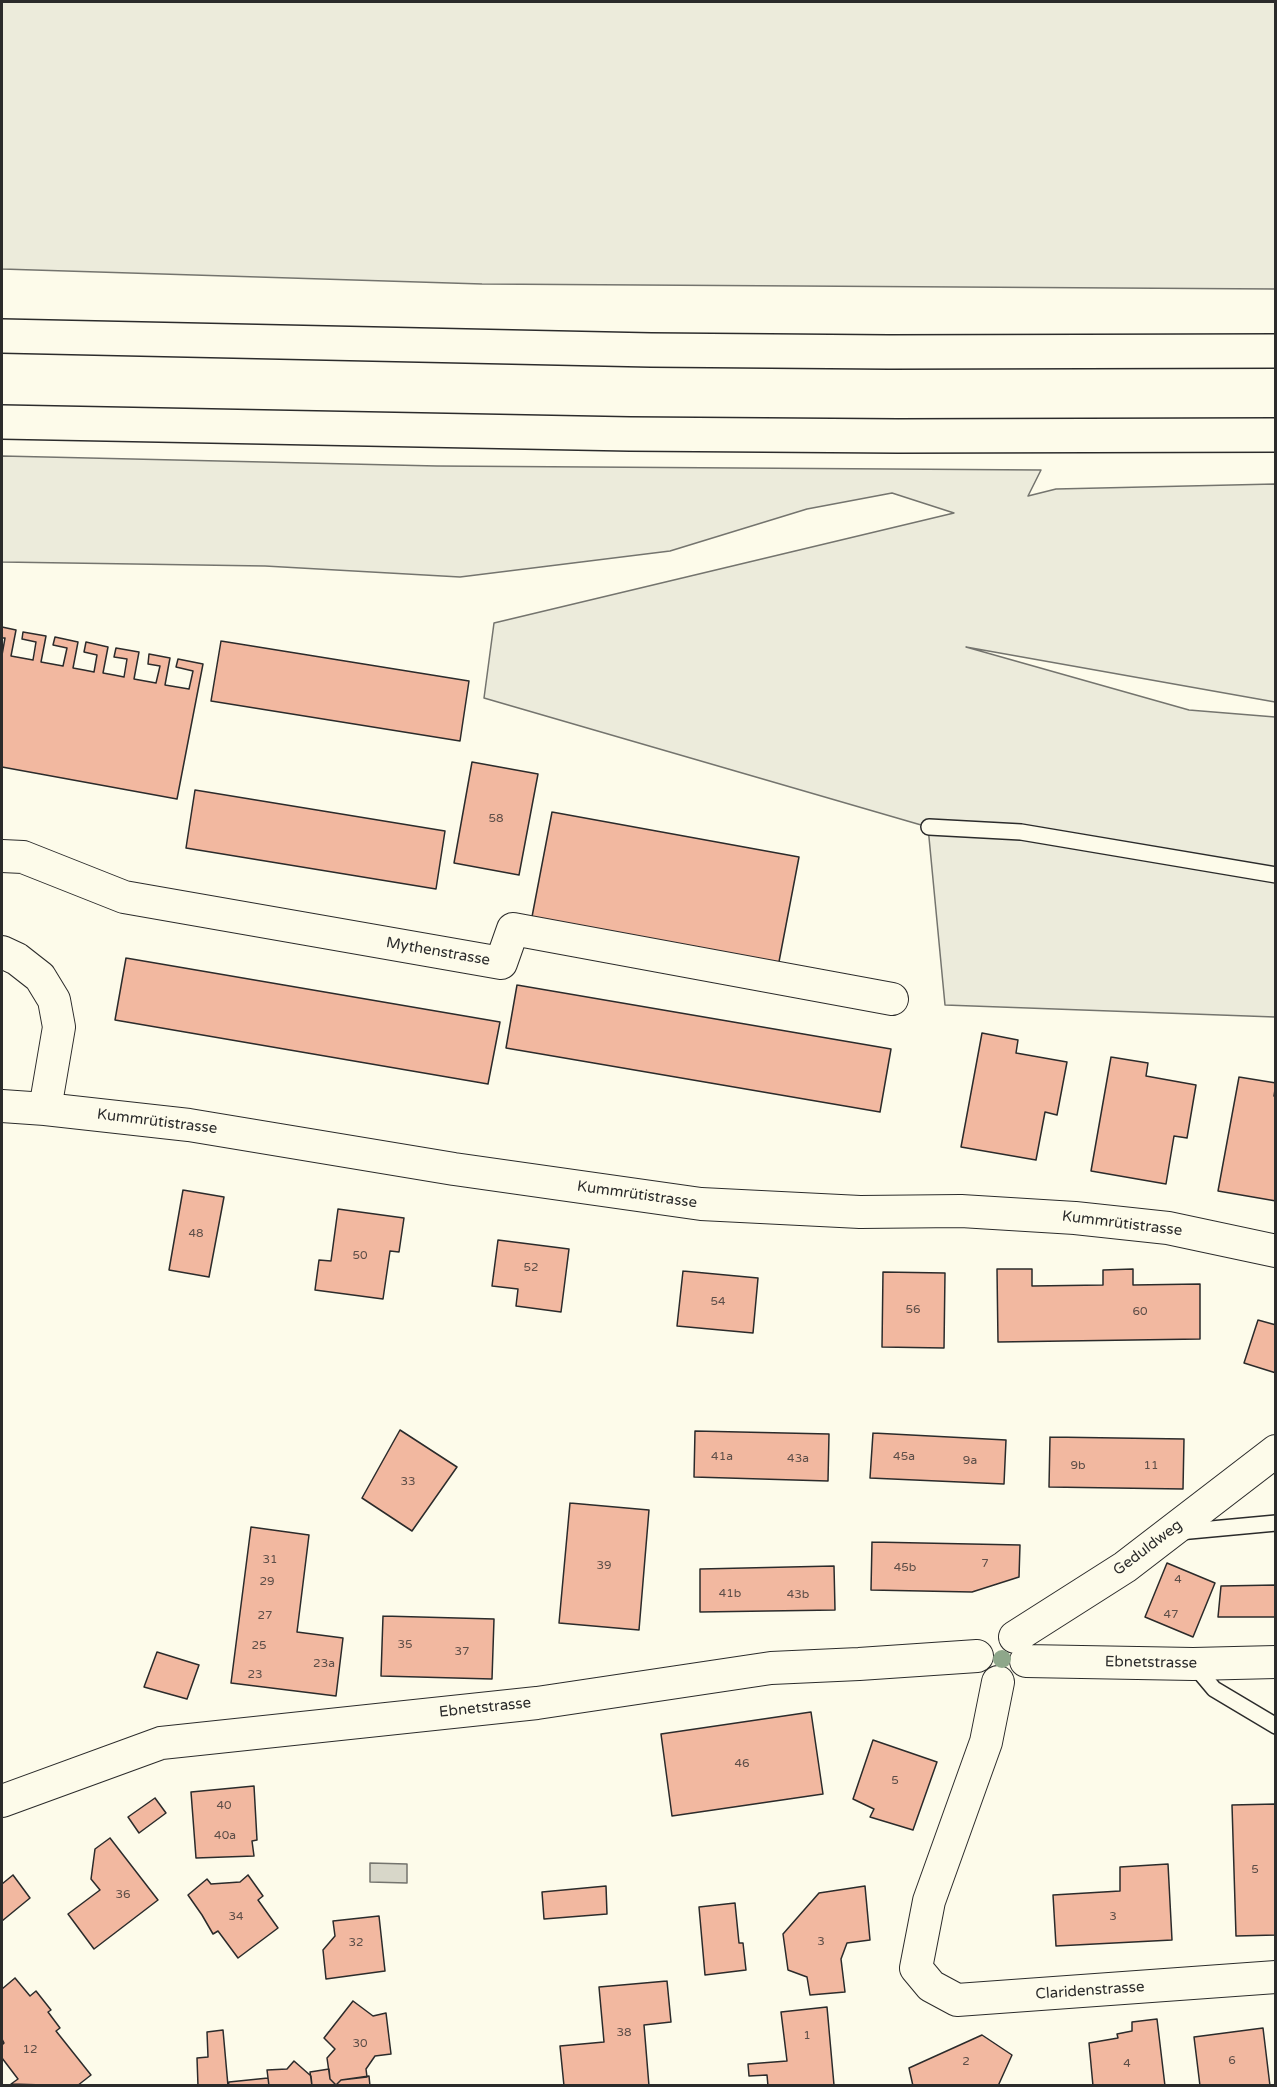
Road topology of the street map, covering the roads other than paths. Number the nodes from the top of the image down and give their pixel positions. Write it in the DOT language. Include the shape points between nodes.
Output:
graph roads {
  1 [pos="2,336"];
  2 [pos="1275,351"];
  3 [pos="2,422"];
  4 [pos="1275,435"];
  5 [pos="929,827"];
  6 [pos="2,856"];
  7 [pos="1275,875"];
  8 [pos="2,952"];
  9 [pos="892,999"];
  10 [pos="2,1107"];
  11 [pos="45,1109"];
  12 [pos="1275,1251"];
  13 [pos="1275,1451"];
  14 [pos="1275,1523"];
  15 [pos="1167,1533"];
  16 [pos="1020,1649"];
  17 [pos="977,1656"];
  18 [pos="1275,1662"];
  19 [pos="1193,1664"];
  20 [pos="998,1682"];
  21 [pos="1275,1726"];
  22 [pos="2,1801"];
  23 [pos="1275,1977"];
  1 -- 2 [label="highway" via="675,350"];
  3 -- 4 [label="highway" via="642,434"];
  5 -- 7 [label="lane" via="1021,832"];
  6 -- 9 [label="street, Mythenstrasse" via="23,857 124,897 501,963 513,930"];
  8 -- 11 [label="street" via="40,977 54,1000 59,1027"];
  10 -- 11 [label="street, Kummrütistrasse"];
  11 -- 12 [label="street, Kummrütistrasse" via="189,1125 454,1169 701,1204 1075,1218 1168,1228"];
  13 -- 15 [label="street, Geduldweg"];
  14 -- 15 [label="lane"];
  15 -- 16 [label="street, Geduldweg"];
  16 -- 17 [label="street" via="1005,1633 995,1634 986,1638"];
  16 -- 19 [label="street, Ebnetstrasse"];
  16 -- 20 [label="street" via="1023,1671 1008,1682"];
  17 -- 20 [label="street" via="982,1673"];
  17 -- 22 [label="street, Ebnetstrasse" via="771,1668 537,1703 161,1743"];
  18 -- 19 [label="street, Ebnetstrasse"];
  19 -- 21 [label="lane" via="1214,1689"];
  20 -- 23 [label="street, Claridenstrasse" via="986,1742 929,1902 916,1968 931,1986 957,2000"];
}
